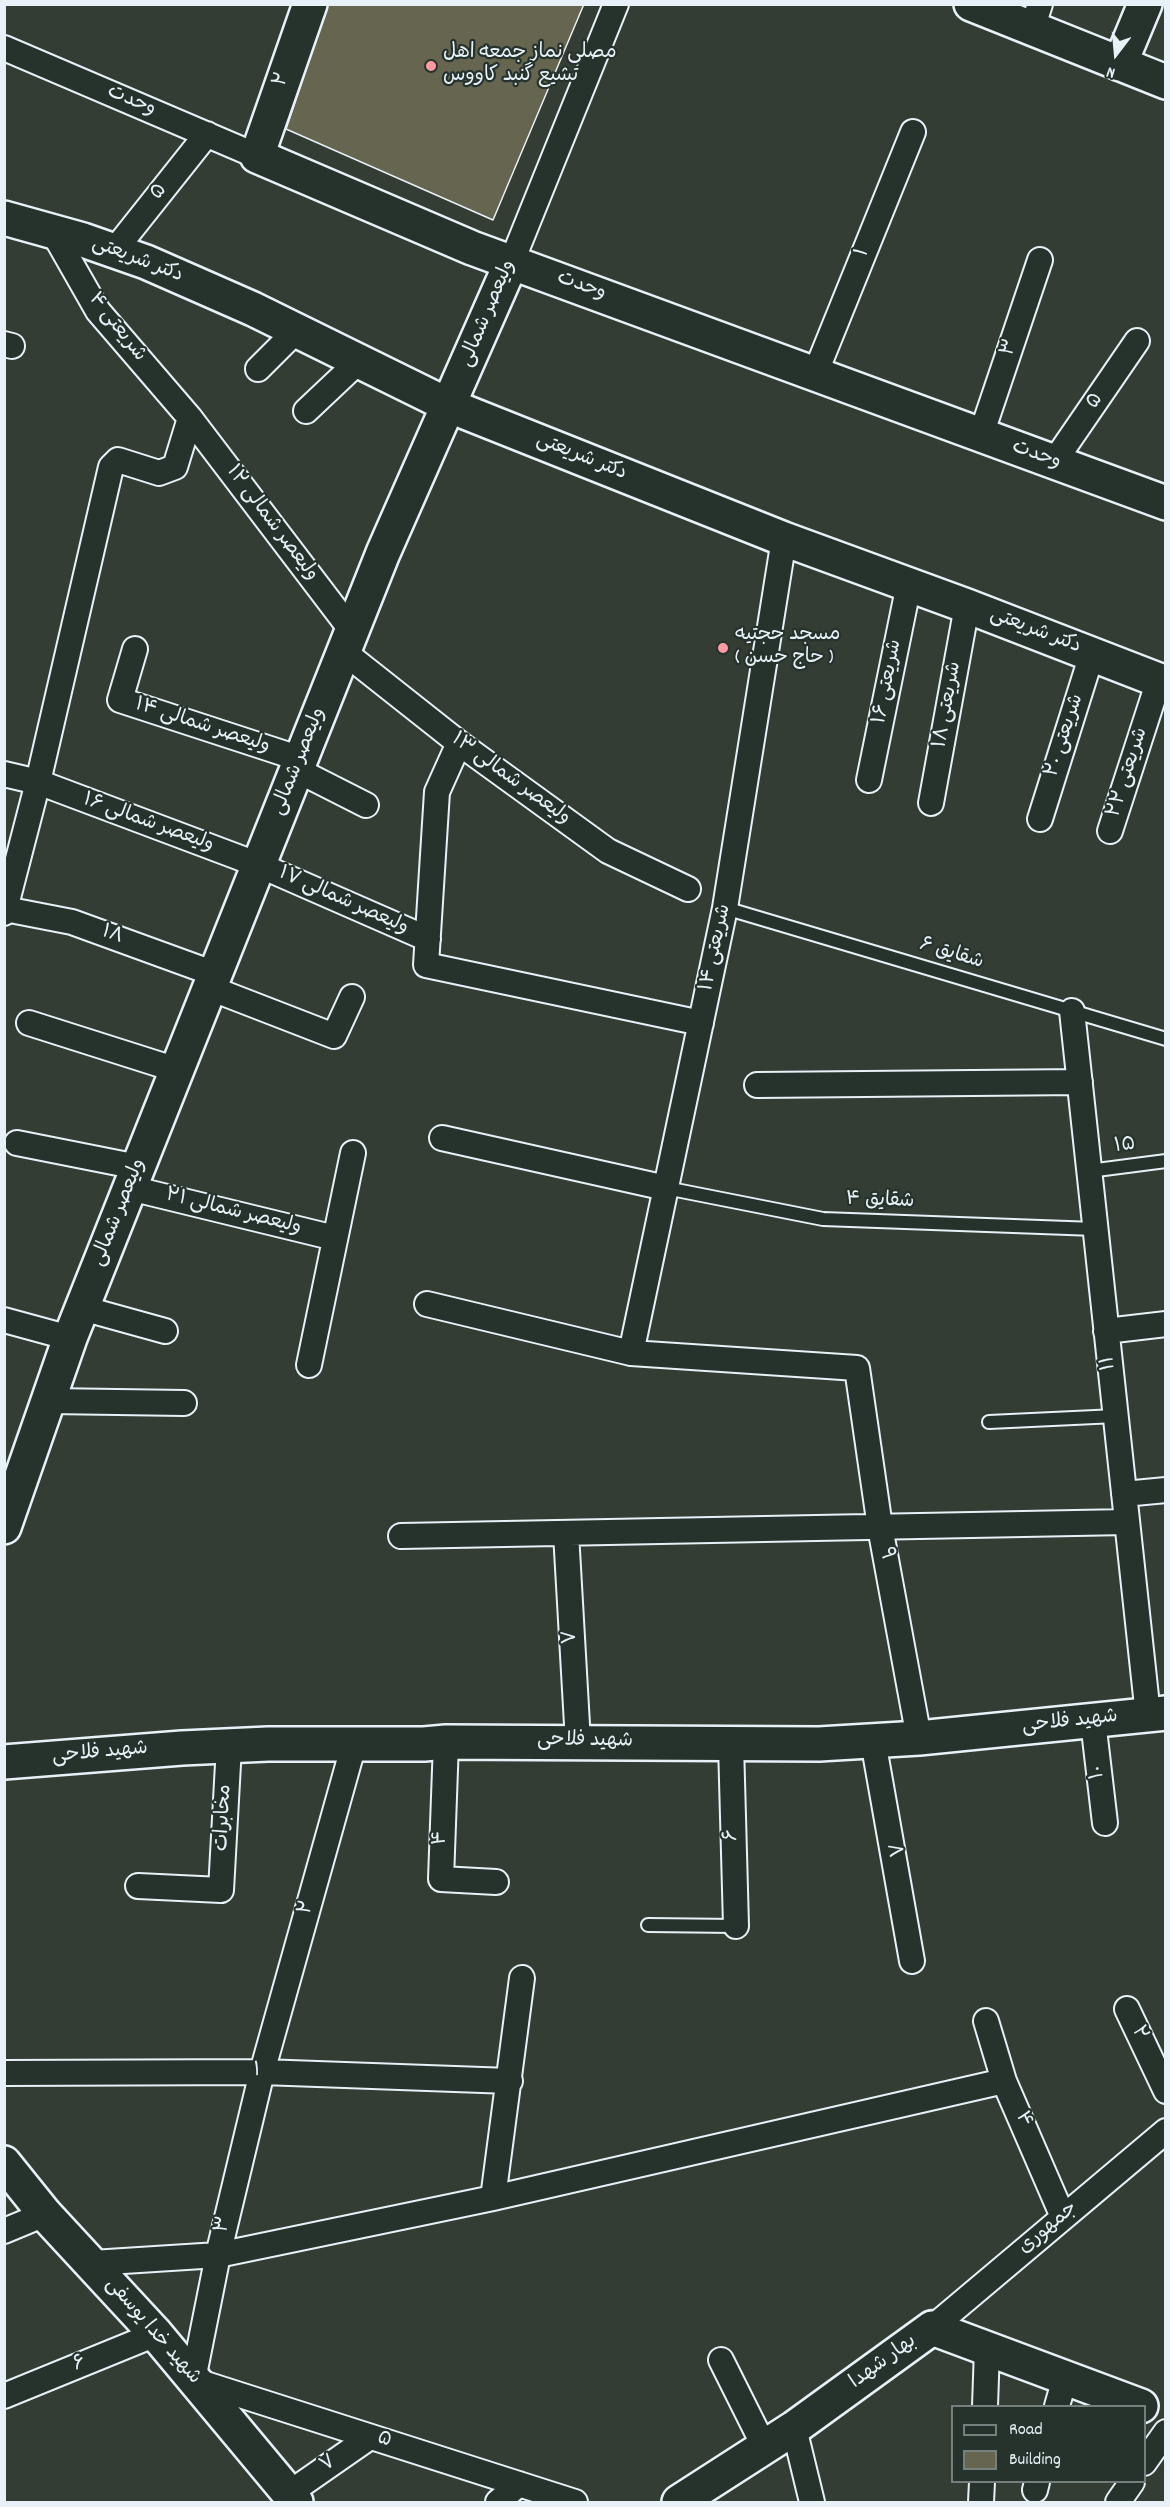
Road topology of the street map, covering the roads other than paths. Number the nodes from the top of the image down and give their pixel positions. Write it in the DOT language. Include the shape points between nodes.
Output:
graph roads {
  1 [pos="310,4"];
  2 [pos="616,4"];
  3 [pos="971,4"];
  4 [pos="1145,4"];
  5 [pos="1036,17"];
  6 [pos="4,48"];
  7 [pos="1120,64"];
  8 [pos="1166,82"];
  9 [pos="913,132"];
  10 [pos="207,134"];
  11 [pos="256,156"];
  12 [pos="4,218"];
  13 [pos="53,232"];
  14 [pos="114,251"];
  15 [pos="1040,260"];
  16 [pos="512,261"];
  17 [pos="297,330"];
  18 [pos="1137,341"];
  19 [pos="359,361"];
  20 [pos="258,369"];
  21 [pos="815,374"];
  22 [pos="450,406"];
  23 [pos="306,411"];
  24 [pos="190,418"];
  25 [pos="981,435"];
  26 [pos="1054,462"];
  27 [pos="1166,503"];
  28 [pos="784,539"];
  29 [pos="909,584"];
  30 [pos="967,606"];
  31 [pos="348,641"];
  32 [pos="135,650"];
  33 [pos="1092,654"];
  34 [pos="1162,681"];
  35 [pos="459,743"];
  36 [pos="299,765"];
  37 [pos="4,774"];
  38 [pos="869,780"];
  39 [pos="38,782"];
  40 [pos="931,803"];
  41 [pos="366,805"];
  42 [pos="1040,819"];
  43 [pos="1110,831"];
  44 [pos="259,865"];
  45 [pos="688,889"];
  46 [pos="725,908"];
  47 [pos="5,911"];
  48 [pos="428,939"];
  49 [pos="212,981"];
  50 [pos="352,997"];
  51 [pos="1072,1011"];
  52 [pos="29,1023"];
  53 [pos="701,1023"];
  54 [pos="1166,1039"];
  55 [pos="177,1070"];
  56 [pos="1080,1082"];
  57 [pos="757,1085"];
  58 [pos="442,1138"];
  59 [pos="17,1143"];
  60 [pos="354,1153"];
  61 [pos="1166,1161"];
  62 [pos="1089,1171"];
  63 [pos="134,1177"];
  64 [pos="666,1188"];
  65 [pos="1095,1229"];
  66 [pos="335,1238"];
  67 [pos="426,1304"];
  68 [pos="82,1308"];
  69 [pos="4,1320"];
  70 [pos="1166,1324"];
  71 [pos="165,1331"];
  72 [pos="1106,1331"];
  73 [pos="70,1338"];
  74 [pos="631,1353"];
  75 [pos="309,1365"];
  76 [pos="50,1401"];
  77 [pos="184,1403"];
  78 [pos="1116,1416"];
  79 [pos="989,1422"];
  80 [pos="1166,1490"];
  81 [pos="1124,1494"];
  82 [pos="1127,1522"];
  83 [pos="4,1527"];
  84 [pos="880,1527"];
  85 [pos="566,1533"];
  86 [pos="401,1536"];
  87 [pos="1157,1714"];
  88 [pos="1093,1720"];
  89 [pos="919,1738"];
  90 [pos="873,1741"];
  91 [pos="446,1742"];
  92 [pos="578,1742"];
  93 [pos="354,1744"];
  94 [pos="731,1744"];
  95 [pos="229,1746"];
  96 [pos="4,1762"];
  97 [pos="1105,1822"];
  98 [pos="496,1882"];
  99 [pos="138,1886"];
  100 [pos="648,1925"];
  101 [pos="736,1926"];
  102 [pos="912,1960"];
  103 [pos="522,1978"];
  104 [pos="1127,2009"];
  105 [pos="986,2021"];
  106 [pos="262,2072"];
  107 [pos="4,2073"];
  108 [pos="510,2081"];
  109 [pos="1005,2081"];
  110 [pos="1166,2091"];
  111 [pos="1162,2141"];
  112 [pos="4,2163"];
  113 [pos="493,2198"];
  114 [pos="45,2214"];
  115 [pos="1064,2217"];
  116 [pos="4,2231"];
  117 [pos="218,2255"];
  118 [pos="92,2263"];
  119 [pos="932,2328"];
  120 [pos="156,2334"];
  121 [pos="987,2349"];
  122 [pos="721,2360"];
  123 [pos="194,2380"];
  124 [pos="1061,2392"];
  125 [pos="4,2396"];
  126 [pos="985,2405"];
  127 [pos="1132,2405"];
  128 [pos="1146,2408"];
  129 [pos="1166,2416"];
  130 [pos="794,2428"];
  131 [pos="1166,2432"];
  132 [pos="370,2437"];
  133 [pos="765,2448"];
  134 [pos="1146,2460"];
  135 [pos="982,2483"];
  136 [pos="1131,2483"];
  137 [pos="519,2484"];
  138 [pos="292,2498"];
  139 [pos="498,2502"];
  140 [pos="575,2502"];
  141 [pos="679,2502"];
  142 [pos="812,2502"];
  143 [pos="981,2502"];
  144 [pos="1118,2502"];
  1 -- 11 [label="street, ۲"];
  2 -- 16 [label="street, ولیعصر شمالی"];
  3 -- 5 [label="street"];
  4 -- 7 [label="street"];
  5 -- 7 [label="street"];
  6 -- 10 [label="street, وحدت"];
  7 -- 8 [label="street"];
  9 -- 21 [label="street, ۱"];
  10 -- 11 [label="street, وحدت"];
  10 -- 14 [label="street, ۵"];
  11 -- 16 [label="street, وحدت" via="472,248"];
  12 -- 13 [label="street, دکتر شریعتی"];
  13 -- 14 [label="street, دکتر شریعتی"];
  13 -- 24 [label="street, شریعتی ۴" via="98,311"];
  14 -- 17 [label="street, دکتر شریعتی"];
  15 -- 25 [label="street, ۳"];
  16 -- 21 [label="street, وحدت"];
  16 -- 22 [label="street, ولیعصر شمالی"];
  17 -- 19 [label="street, دکتر شریعتی"];
  17 -- 20 [label="street"];
  18 -- 26 [label="street, ۵"];
  19 -- 22 [label="street, دکتر شریعتی"];
  19 -- 23 [label="street"];
  21 -- 25 [label="street, وحدت"];
  22 -- 28 [label="street, دکتر شریعتی"];
  22 -- 31 [label="street, ولیعصر شمالی"];
  24 -- 31 [label="street, ولیعصر شمالی ۱۲"];
  24 -- 39 [label="street" via="175,467 159,473 118,460 111,467"];
  25 -- 26 [label="street, وحدت"];
  26 -- 27 [label="street, وحدت"];
  28 -- 29 [label="street, دکتر شریعتی"];
  28 -- 46 [label="street, شریعتی ۱۴"];
  29 -- 30 [label="street, دکتر شریعتی"];
  29 -- 38 [label="street, شریعتی ۱۶"];
  30 -- 33 [label="street, دکتر شریعتی"];
  30 -- 40 [label="street, شریعتی ۱۸"];
  31 -- 35 [label="street, ولیعصر شمالی ۱۳"];
  31 -- 36 [label="street, ولیعصر شمالی"];
  32 -- 36 [label="street, ولیعصر شمالی ۱۴" via="120,700"];
  33 -- 34 [label="street, دکتر شریعتی"];
  33 -- 42 [label="street, شریعتی ۲۰"];
  34 -- 43 [label="street, شریعتی ۲۲"];
  35 -- 45 [label="street, ولیعصر شمالی ۱۳" via="608,851"];
  35 -- 48 [label="street" via="436,792"];
  36 -- 41 [label="street"];
  36 -- 44 [label="street, ولیعصر شمالی"];
  37 -- 39 [label="street, ولیعصر شمالی ۱۶"];
  39 -- 44 [label="street, ولیعصر شمالی ۱۶"];
  39 -- 47 [label="street"];
  44 -- 48 [label="street, ولیعصر شمالی ۱۷"];
  44 -- 49 [label="street, ولیعصر شمالی"];
  46 -- 51 [label="lane, شقایق ۶"];
  46 -- 53 [label="street, شریعتی ۱۴"];
  47 -- 49 [label="street, ۱۸" via="72,922"];
  48 -- 53 [label="street" via="426,965"];
  49 -- 50 [label="street, ۱۸" via="334,1036"];
  49 -- 55 [label="street, ولیعصر شمالی"];
  51 -- 54 [label="lane, شقایق ۶"];
  51 -- 56 [label="street, ۱۱"];
  52 -- 55 [label="street"];
  53 -- 64 [label="street, شریعتی ۱۴"];
  55 -- 63 [label="street, ولیعصر شمالی"];
  56 -- 57 [label="street"];
  56 -- 62 [label="street, ۱۱"];
  58 -- 64 [label="street"];
  59 -- 63 [label="street, ولیعصر شمالی ۲۱"];
  60 -- 66 [label="street"];
  61 -- 62 [label="lane, ۱۵"];
  62 -- 65 [label="street, ۱۱"];
  63 -- 66 [label="street, ولیعصر شمالی ۲۱"];
  63 -- 68 [label="street, ولیعصر شمالی"];
  64 -- 65 [label="lane, شقایق ۴" via="823,1219"];
  64 -- 74 [label="street, شریعتی ۱۴"];
  65 -- 72 [label="street, ۱۱"];
  66 -- 75 [label="street"];
  67 -- 74 [label="street"];
  68 -- 71 [label="street"];
  68 -- 73 [label="street, ولیعصر شمالی"];
  69 -- 73 [label="street"];
  70 -- 72 [label="street"];
  72 -- 78 [label="street, ۱۱"];
  73 -- 76 [label="street, ولیعصر شمالی"];
  74 -- 84 [label="street, ۹" via="857,1368"];
  76 -- 77 [label="street"];
  76 -- 83 [label="street, ولیعصر شمالی"];
  78 -- 79 [label="lane"];
  78 -- 81 [label="street, ۱۱"];
  80 -- 81 [label="street"];
  81 -- 82 [label="street, ۱۱"];
  82 -- 84 [label="street"];
  82 -- 87 [label="street, ۱۱"];
  84 -- 85 [label="street"];
  84 -- 89 [label="street, ۹"];
  85 -- 86 [label="street"];
  85 -- 92 [label="street, ۷"];
  87 -- 88 [label="street, شهید فلاحی"];
  88 -- 89 [label="street, شهید فلاحی"];
  88 -- 97 [label="street, ۱۰"];
  89 -- 90 [label="street, شهید فلاحی"];
  90 -- 94 [label="street, شهید فلاحی"];
  90 -- 102 [label="street, ۸"];
  91 -- 92 [label="street, شهید فلاحی"];
  91 -- 93 [label="street, شهید فلاحی"];
  91 -- 98 [label="street, ۴" via="441,1879"];
  92 -- 94 [label="street, شهید فلاحی"];
  93 -- 95 [label="street, شهید فلاحی"];
  93 -- 106 [label="street, ۲"];
  94 -- 101 [label="street, ۶"];
  95 -- 96 [label="street, شهید فلاحی"];
  95 -- 99 [label="street, مخابرات" via="220,1890"];
  100 -- 101 [label="lane"];
  103 -- 108 [label="street"];
  104 -- 110 [label="street, ۲"];
  105 -- 109 [label="street, ۴"];
  106 -- 107 [label="street, ۱"];
  106 -- 108 [label="street, ۱"];
  106 -- 117 [label="street, ۳"];
  108 -- 113 [label="street"];
  109 -- 113 [label="street"];
  109 -- 115 [label="street, ۴"];
  111 -- 115 [label="street, جمهوری"];
  112 -- 114 [label="street, شهید خدا یوسفی"];
  113 -- 117 [label="street"];
  114 -- 116 [label="street"];
  114 -- 118 [label="street, شهید خدا یوسفی"];
  115 -- 119 [label="street, جمهوری"];
  117 -- 118 [label="street"];
  117 -- 123 [label="street, ۳"];
  118 -- 120 [label="street, شهید خدا یوسفی"];
  119 -- 121 [label="street, بهار شهدا"];
  119 -- 130 [label="street, بهار شهدا"];
  120 -- 123 [label="street, شهید خدا یوسفی"];
  120 -- 125 [label="street, ۶"];
  121 -- 124 [label="street, بهار شهدا"];
  121 -- 126 [label="street"];
  122 -- 133 [label="street"];
  123 -- 132 [label="street, ۵"];
  123 -- 138 [label="street, شهید خدا یوسفی"];
  124 -- 127 [label="street, بهار شهدا"];
  128 -- 129 [label="street, بهار شهدا"];
  130 -- 133 [label="street, بهار شهدا"];
  130 -- 142 [label="street"];
  131 -- 134 [label="street"];
  132 -- 137 [label="street, ۵"];
  132 -- 138 [label="street, ۷"];
  133 -- 141 [label="street, بهار شهدا"];
  135 -- 143 [label="street"];
  136 -- 144 [label="street"];
  137 -- 139 [label="street"];
  137 -- 140 [label="street, ۵"];
}
